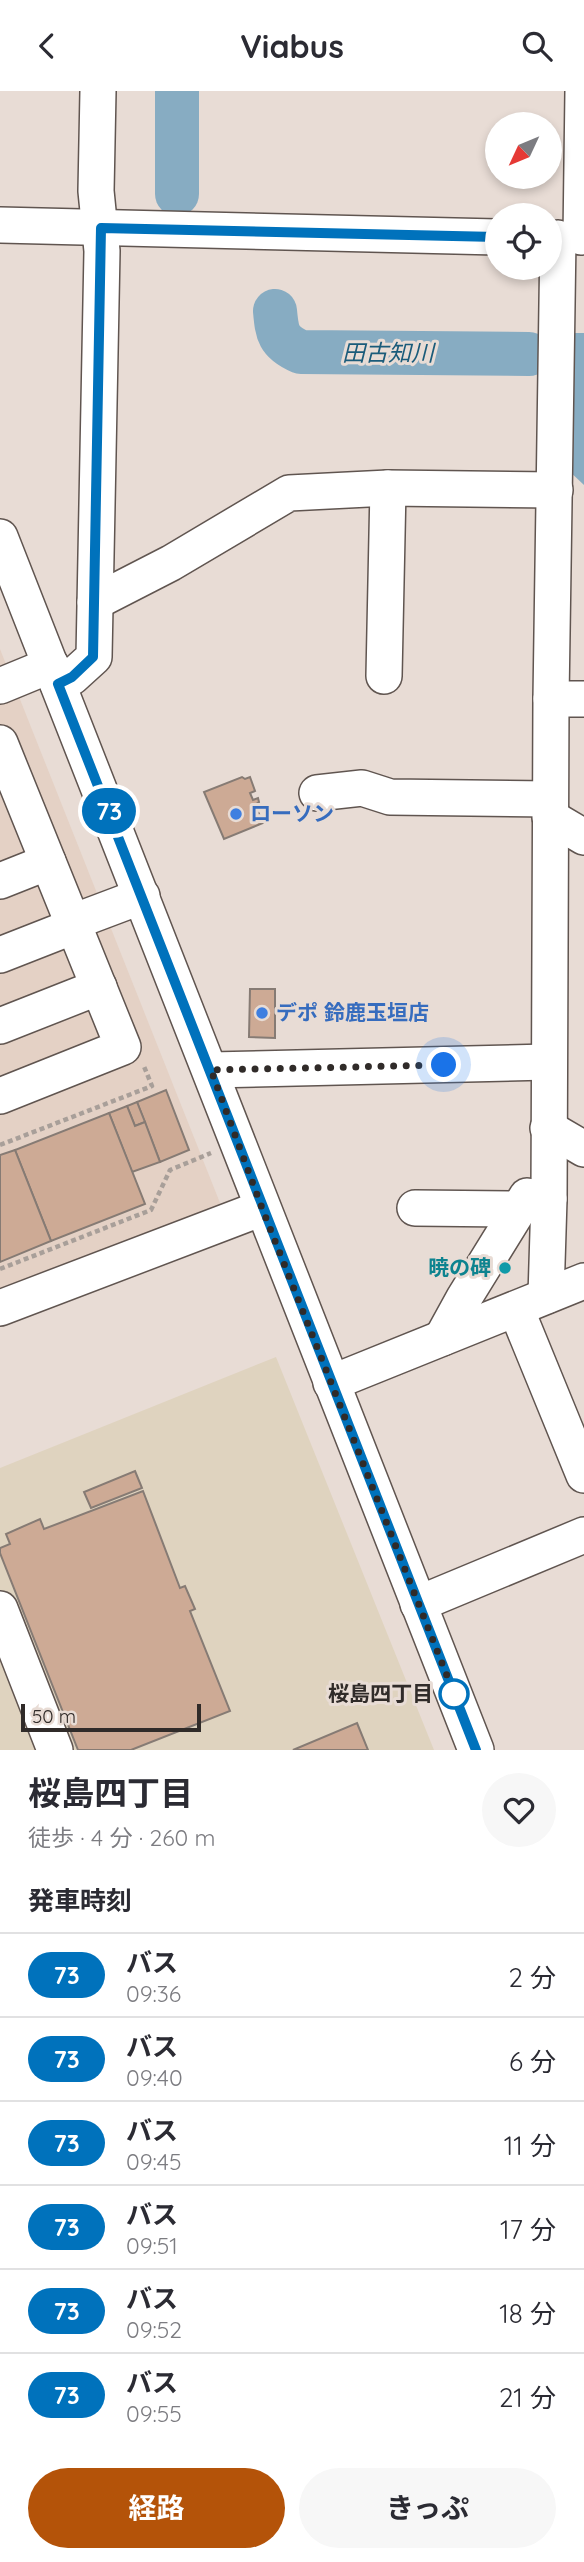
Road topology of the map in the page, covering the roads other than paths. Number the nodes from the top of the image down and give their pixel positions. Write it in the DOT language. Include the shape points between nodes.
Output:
graph roads {
  1 [pos="98,91"];
  2 [pos="583,91"];
  3 [pos="0,225"];
  4 [pos="101,228"];
  5 [pos="485,237"];
  6 [pos="568,238"];
  7 [pos="388,488"];
  8 [pos="565,493"];
  9 [pos="0,537"];
  10 [pos="95,602"];
  11 [pos="54,675"];
  12 [pos="384,676"];
  13 [pos="0,686"];
  14 [pos="567,699"];
  15 [pos="0,743"];
  16 [pos="317,793"];
  17 [pos="10,799"];
  18 [pos="550,808"];
  19 [pos="584,837"];
  20 [pos="48,862"];
  21 [pos="0,881"];
  22 [pos="142,896"];
  23 [pos="73,924"];
  24 [pos="0,955"];
  25 [pos="99,988"];
  26 [pos="0,1026"];
  27 [pos="547,1062"];
  28 [pos="211,1070"];
  29 [pos="0,1096"];
  30 [pos="548,1128"];
  31 [pos="584,1149"];
  32 [pos="534,1204"];
  33 [pos="262,1208"];
  34 [pos="415,1208"];
  35 [pos="584,1281"];
  36 [pos="531,1302"];
  37 [pos="0,1308"];
  38 [pos="442,1338"];
  39 [pos="331,1383"];
  40 [pos="584,1475"];
  41 [pos="584,1535"];
  42 [pos="418,1604"];
  43 [pos="0,1609"];
  44 [pos="55,1750"];
  45 [pos="476,1750"];
  1 -- 4 [label="street" via="96,191"];
  2 -- 6 [label="street"];
  3 -- 4 [label="street"];
  4 -- 5 [label="street"];
  4 -- 10 [label="street"];
  6 -- 8 [label="street"];
  7 -- 8 [label="street"];
  7 -- 10 [label="street" via="289,493"];
  7 -- 12 [label="street"];
  8 -- 14 [label="street"];
  9 -- 11 [label="street"];
  10 -- 11 [label="street" via="93,657 72,677"];
  11 -- 13 [label="street"];
  11 -- 22 [label="street"];
  14 -- 18 [label="street"];
  15 -- 17 [label="street"];
  16 -- 18 [label="street" via="362,788 390,797"];
  17 -- 20 [label="street"];
  18 -- 19 [label="street"];
  18 -- 27 [label="street"];
  20 -- 21 [label="street"];
  20 -- 23 [label="street"];
  22 -- 23 [label="street"];
  22 -- 28 [label="street"];
  23 -- 24 [label="street"];
  23 -- 25 [label="street"];
  25 -- 26 [label="street"];
  25 -- 29 [label="street" via="123,1047"];
  27 -- 28 [label="street"];
  27 -- 30 [label="street"];
  28 -- 33 [label="street"];
  30 -- 31 [label="street"];
  30 -- 32 [label="street"];
  32 -- 34 [label="street"];
  32 -- 36 [label="street"];
  32 -- 38 [label="street" via="464,1298"];
  33 -- 37 [label="street"];
  33 -- 39 [label="street"];
  35 -- 36 [label="street"];
  36 -- 38 [label="street"];
  36 -- 40 [label="street"];
  38 -- 39 [label="street"];
  39 -- 42 [label="street"];
  41 -- 42 [label="street"];
  42 -- 45 [label="street"];
  43 -- 44 [label="street"];
}
